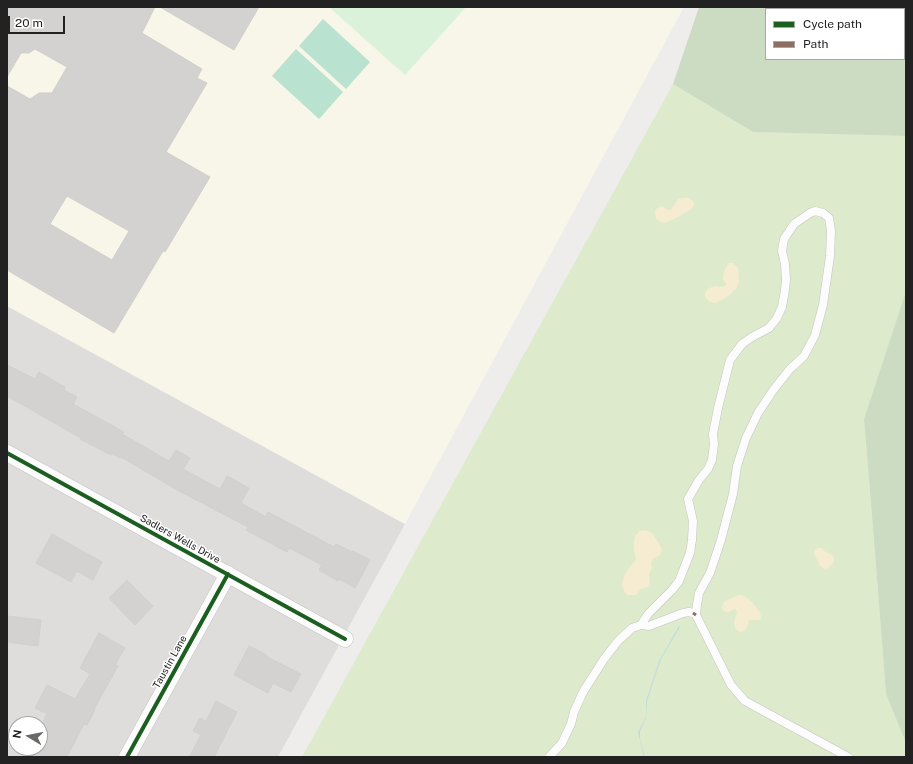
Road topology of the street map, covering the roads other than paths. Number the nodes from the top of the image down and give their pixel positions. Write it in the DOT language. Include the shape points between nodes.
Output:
graph roads {
  1 [pos="7,453"];
  2 [pos="228,574"];
  3 [pos="693,613"];
  4 [pos="641,625"];
  5 [pos="345,639"];
  6 [pos="127,757"];
  7 [pos="549,757"];
  8 [pos="848,757"];
  1 -- 2 [label="street, Sadlers Wells Drive"];
  2 -- 5 [label="street, Sadlers Wells Drive"];
  2 -- 6 [label="street, Taustin Lane"];
  3 -- 4 [label="lane" via="683,613 649,626"];
  4 -- 7 [label="lane" via="632,628 604,659 583,692 562,742"];
  4 -- 8 [label="lane" via="679,581 690,554 692,522 688,499 712,460 712,434 730,360 742,344 769,328 782,307 786,279 782,251 784,239 794,224 810,213 823,213 829,218 830,250 823,305 815,335 804,356 774,389 746,438 737,466 734,494 710,573 699,593 696,615 731,685 745,701"];
}
